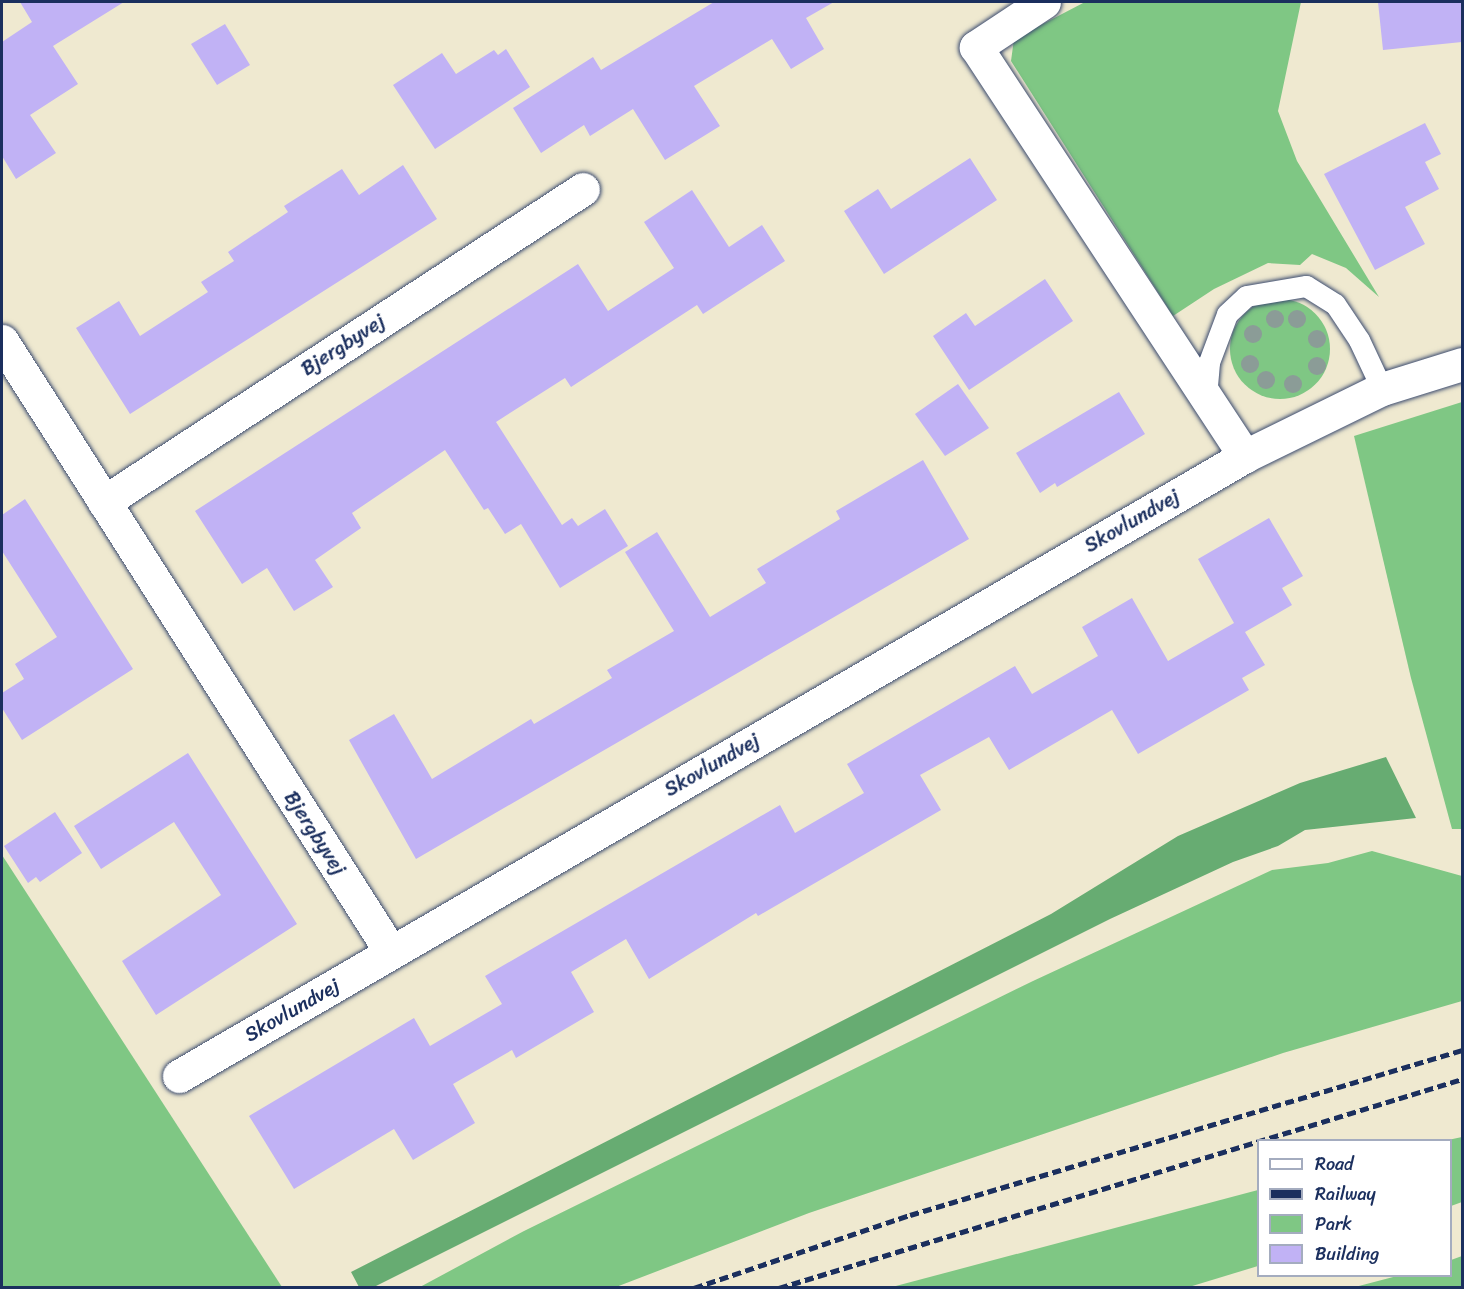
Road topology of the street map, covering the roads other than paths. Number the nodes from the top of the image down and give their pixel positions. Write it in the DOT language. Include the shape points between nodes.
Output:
graph roads {
  1 [pos="1044,2"];
  2 [pos="583,189"];
  3 [pos="2,341"];
  4 [pos="1462,364"];
  5 [pos="1382,390"];
  6 [pos="1206,397"];
  7 [pos="1245,456"];
  8 [pos="104,502"];
  9 [pos="391,952"];
  10 [pos="179,1076"];
  1 -- 6 [label="street" via="976,47"];
  2 -- 8 [label="street, Bjergbyvej"];
  3 -- 8 [label="street, Bjergbyvej"];
  4 -- 5 [label="street, Skovlundvej"];
  5 -- 6 [label="lane" via="1359,340 1335,304 1306,286 1254,293 1227,314 1209,362"];
  5 -- 7 [label="street, Skovlundvej"];
  6 -- 7 [label="street"];
  7 -- 9 [label="street, Skovlundvej"];
  8 -- 9 [label="street, Bjergbyvej"];
  9 -- 10 [label="street, Skovlundvej"];
}
